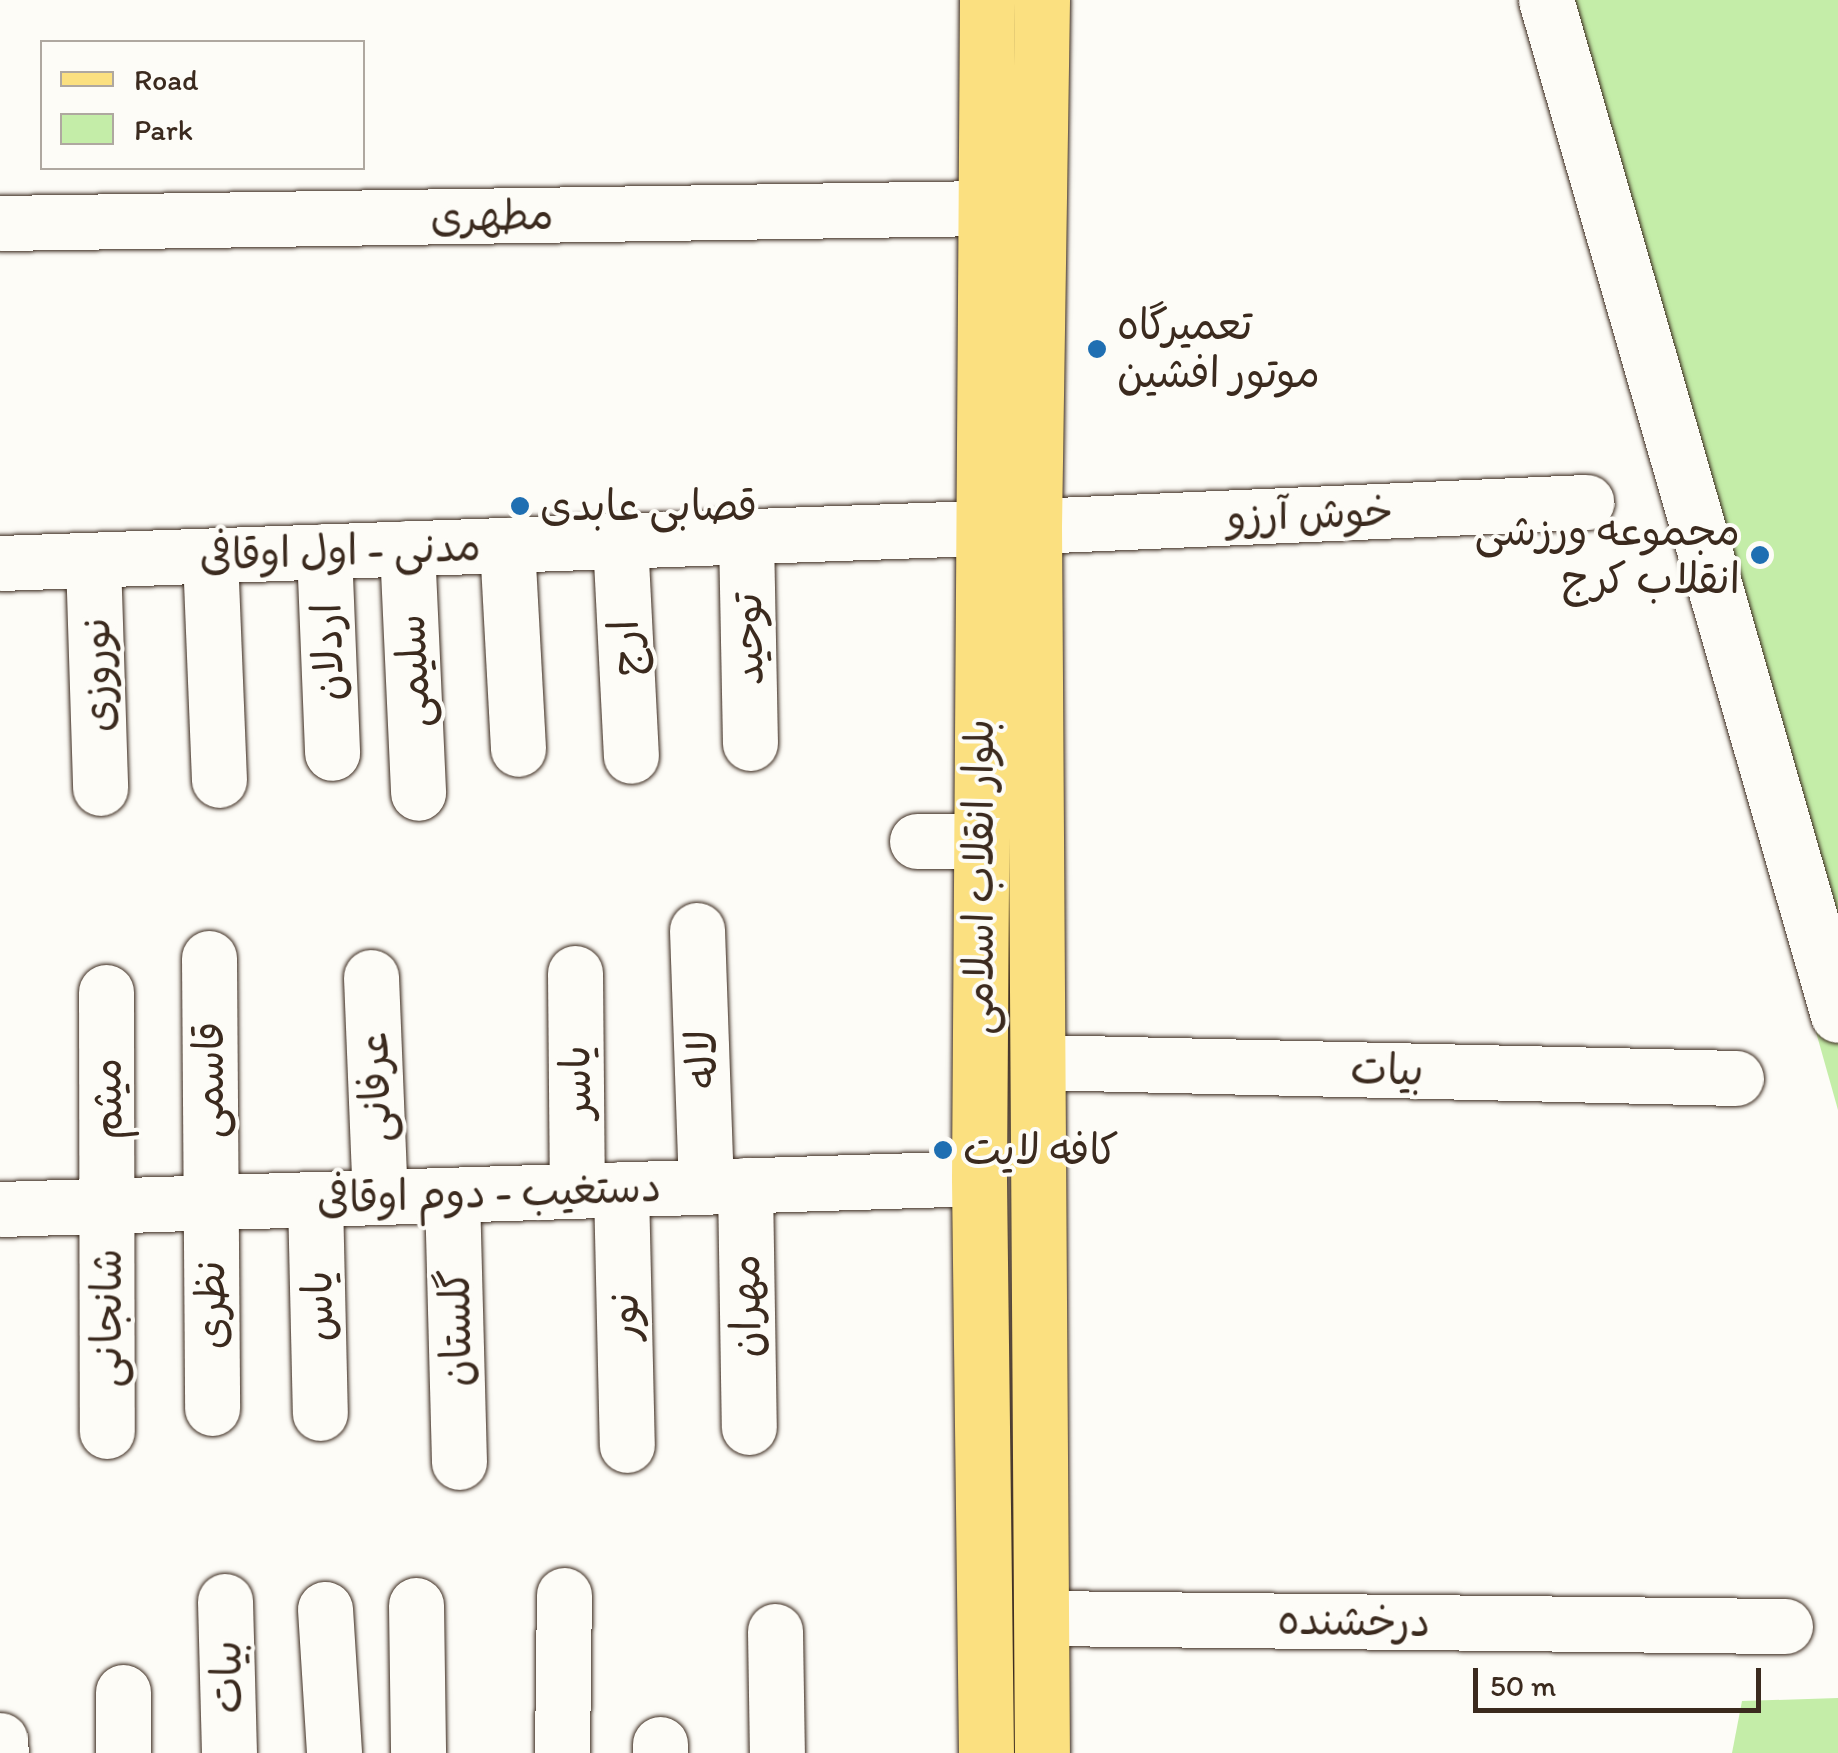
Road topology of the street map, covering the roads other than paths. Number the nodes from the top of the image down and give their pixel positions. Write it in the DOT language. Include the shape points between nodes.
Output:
graph roads {
  1 [pos="987,0"];
  2 [pos="1042,0"];
  3 [pos="1546,0"];
  4 [pos="983,208"];
  5 [pos="0,223"];
  6 [pos="1586,502"];
  7 [pos="1034,526"];
  8 [pos="980,528"];
  9 [pos="746,536"];
  10 [pos="620,540"];
  11 [pos="507,545"];
  12 [pos="407,548"];
  13 [pos="324,552"];
  14 [pos="210,556"];
  15 [pos="92,560"];
  16 [pos="0,563"];
  17 [pos="750,743"];
  18 [pos="518,749"];
  19 [pos="332,753"];
  20 [pos="631,756"];
  21 [pos="220,780"];
  22 [pos="100,788"];
  23 [pos="418,793"];
  24 [pos="917,841"];
  25 [pos="980,841"];
  26 [pos="697,930"];
  27 [pos="209,958"];
  28 [pos="574,972"];
  29 [pos="370,977"];
  30 [pos="106,992"];
  31 [pos="1838,1015"];
  32 [pos="1038,1062"];
  33 [pos="1736,1078"];
  34 [pos="978,1178"];
  35 [pos="726,1186"];
  36 [pos="599,1190"];
  37 [pos="452,1195"];
  38 [pos="380,1197"];
  39 [pos="316,1199"];
  40 [pos="210,1202"];
  41 [pos="108,1206"];
  42 [pos="0,1209"];
  43 [pos="212,1408"];
  44 [pos="320,1413"];
  45 [pos="749,1427"];
  46 [pos="106,1431"];
  47 [pos="627,1445"];
  48 [pos="459,1462"];
  49 [pos="564,1595"];
  50 [pos="225,1601"];
  51 [pos="416,1605"];
  52 [pos="325,1609"];
  53 [pos="1042,1618"];
  54 [pos="1785,1626"];
  55 [pos="775,1631"];
  56 [pos="122,1692"];
  57 [pos="0,1740"];
  58 [pos="0,1753"];
  59 [pos="123,1753"];
  60 [pos="228,1753"];
  61 [pos="334,1753"];
  62 [pos="418,1753"];
  63 [pos="562,1753"];
  64 [pos="777,1753"];
  65 [pos="986,1753"];
  66 [pos="1042,1753"];
  1 -- 4 [label="main road, بلوار انقلاب اسلامی"];
  2 -- 7 [label="main road, بلوار انقلاب اسلامی"];
  3 -- 31 [label="street"];
  4 -- 5 [label="street, مطهری"];
  4 -- 8 [label="main road, بلوار انقلاب اسلامی"];
  6 -- 7 [label="street, خوش آرزو"];
  7 -- 32 [label="main road, بلوار انقلاب اسلامی"];
  8 -- 9 [label="street, مدنی - اول اوقافی"];
  8 -- 25 [label="main road, بلوار انقلاب اسلامی"];
  9 -- 10 [label="street, مدنی - اول اوقافی"];
  9 -- 17 [label="street, توحید"];
  10 -- 11 [label="street, مدنی - اول اوقافی"];
  10 -- 20 [label="street, ارج"];
  11 -- 12 [label="street, مدنی - اول اوقافی"];
  11 -- 18 [label="street"];
  12 -- 13 [label="street, مدنی - اول اوقافی"];
  12 -- 23 [label="street, سلیمی"];
  13 -- 14 [label="street, مدنی - اول اوقافی"];
  13 -- 19 [label="street, اردلان"];
  14 -- 15 [label="street, مدنی - اول اوقافی"];
  14 -- 21 [label="street"];
  15 -- 16 [label="street, مدنی - اول اوقافی"];
  15 -- 22 [label="street, نوروزی"];
  24 -- 25 [label="street"];
  25 -- 34 [label="main road, بلوار انقلاب اسلامی"];
  26 -- 35 [label="street, لاله"];
  27 -- 40 [label="street, قاسمی"];
  28 -- 36 [label="street, یاسر"];
  29 -- 38 [label="street, عرفانی"];
  30 -- 41 [label="street, میثم"];
  32 -- 33 [label="street, بیات"];
  32 -- 53 [label="main road, بلوار انقلاب اسلامی"];
  34 -- 35 [label="street, دستغیب - دوم اوقافی"];
  34 -- 65 [label="main road, بلوار انقلاب اسلامی"];
  35 -- 36 [label="street, دستغیب - دوم اوقافی"];
  35 -- 45 [label="street, مهران"];
  36 -- 37 [label="street, دستغیب - دوم اوقافی"];
  36 -- 47 [label="street, نور"];
  37 -- 38 [label="street, دستغیب - دوم اوقافی"];
  37 -- 48 [label="street, گلستان"];
  38 -- 39 [label="street, دستغیب - دوم اوقافی"];
  39 -- 40 [label="street, دستغیب - دوم اوقافی"];
  39 -- 44 [label="street, یاس"];
  40 -- 41 [label="street, دستغیب - دوم اوقافی"];
  40 -- 43 [label="street, نظری"];
  41 -- 42 [label="street, دستغیب - دوم اوقافی"];
  41 -- 46 [label="street, شانجانی"];
  49 -- 63 [label="street"];
  50 -- 60 [label="street, بیات"];
  51 -- 62 [label="street"];
  52 -- 61 [label="street"];
  53 -- 54 [label="street, درخشنده"];
  53 -- 66 [label="main road, بلوار انقلاب اسلامی"];
  55 -- 64 [label="street"];
  56 -- 59 [label="street"];
  57 -- 58 [label="street"];
}
